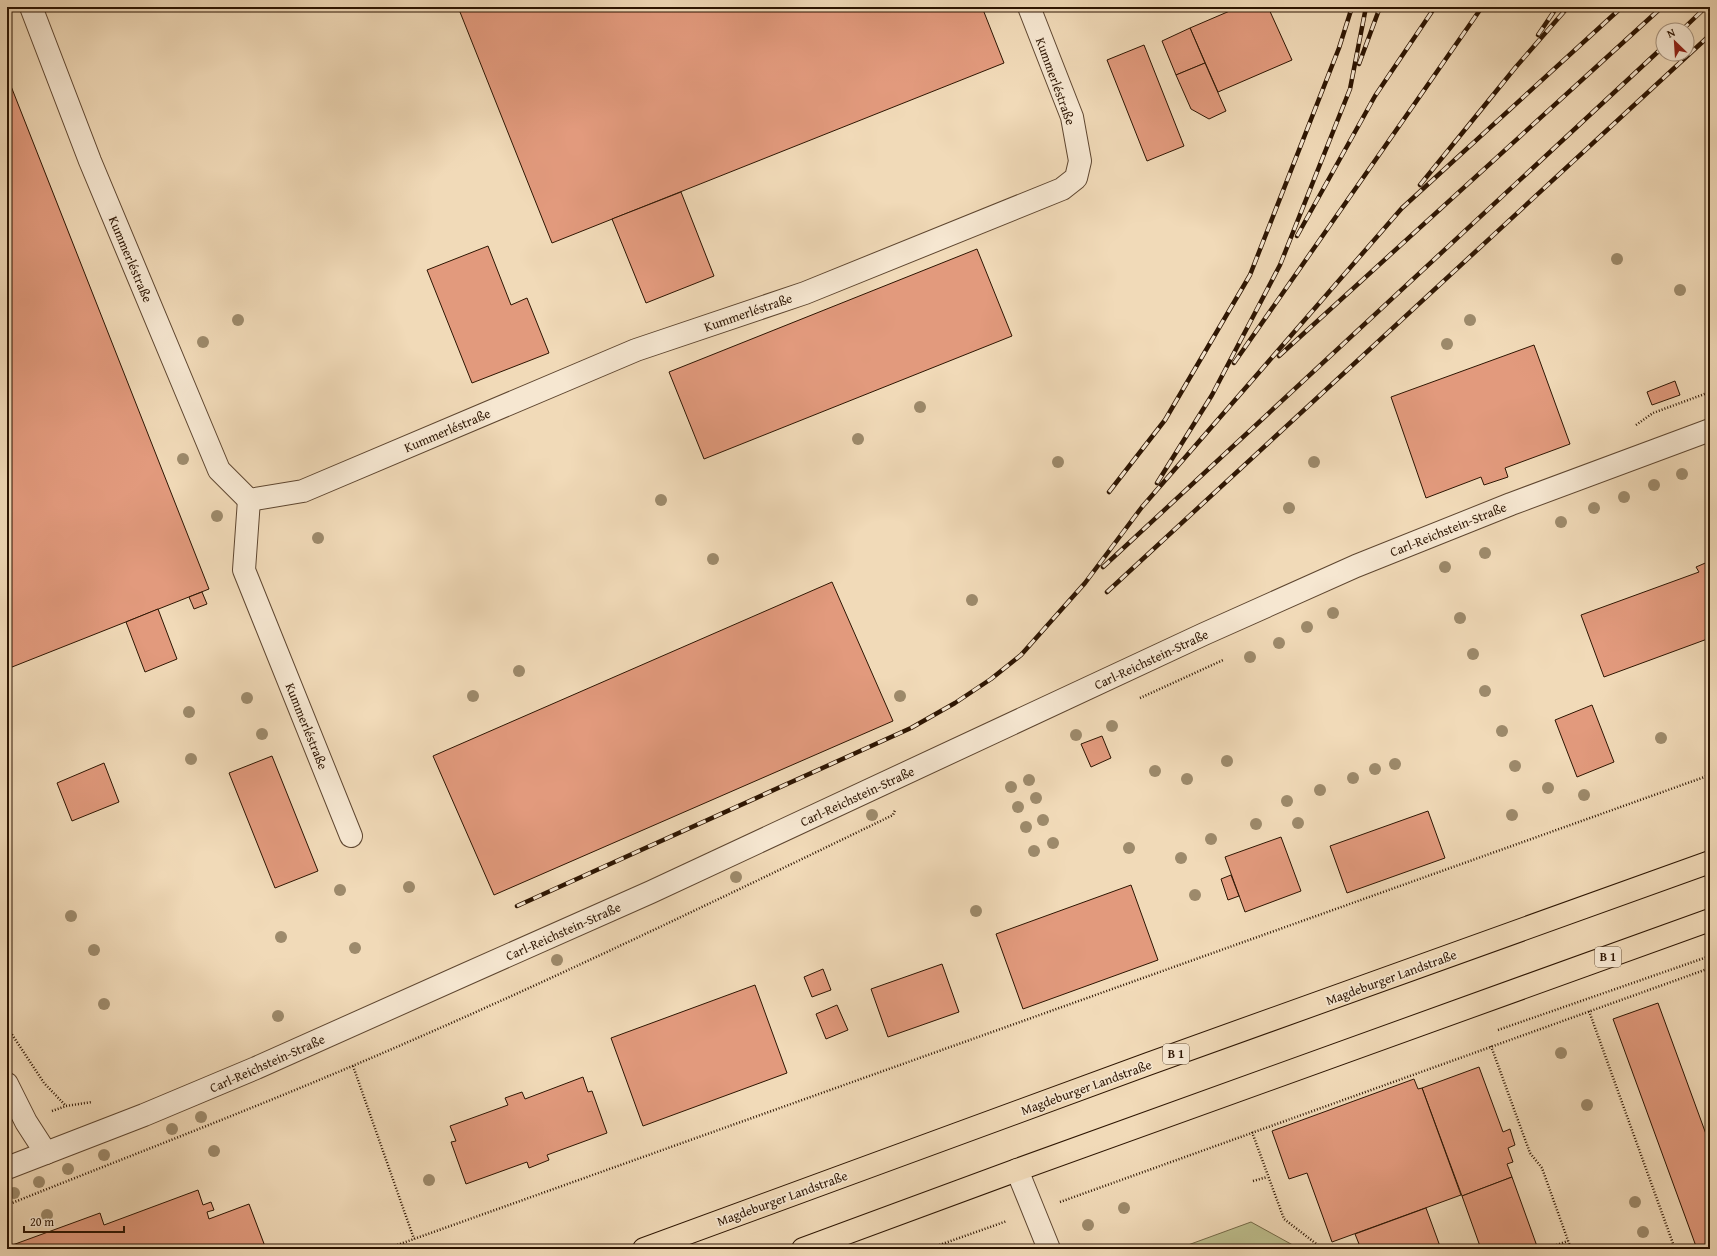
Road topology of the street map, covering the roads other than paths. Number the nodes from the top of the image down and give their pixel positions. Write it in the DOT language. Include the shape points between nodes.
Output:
graph roads {
  1 [pos="31,7"];
  2 [pos="1029,7"];
  3 [pos="1710,430"];
  4 [pos="248,500"];
  5 [pos="351,836"];
  6 [pos="1710,862"];
  7 [pos="1710,920"];
  8 [pos="7,1084"];
  9 [pos="46,1153"];
  10 [pos="7,1168"];
  11 [pos="1017,1170"];
  12 [pos="644,1249"];
  13 [pos="803,1249"];
  14 [pos="1048,1249"];
  1 -- 4 [label="street, Kummerléstraße" via="90,161 219,470"];
  2 -- 4 [label="street, Kummerléstraße" via="1072,117 1079,154 1076,178 1062,189 805,293 636,350 303,491"];
  3 -- 9 [label="street, Carl-Reichstein-Straße" via="1511,504 1356,566 1204,634 651,892 256,1068"];
  4 -- 5 [label="street, Kummerléstraße" via="244,570"];
  6 -- 12 [label="main road, Magdeburger Landstraße / B 1"];
  7 -- 11 [label="main road, B 1"];
  8 -- 9 [label="street" via="26,1122"];
  9 -- 10 [label="street, Carl-Reichstein-Straße"];
  11 -- 13 [label="main road, B 1"];
  11 -- 14 [label="street"];
}
